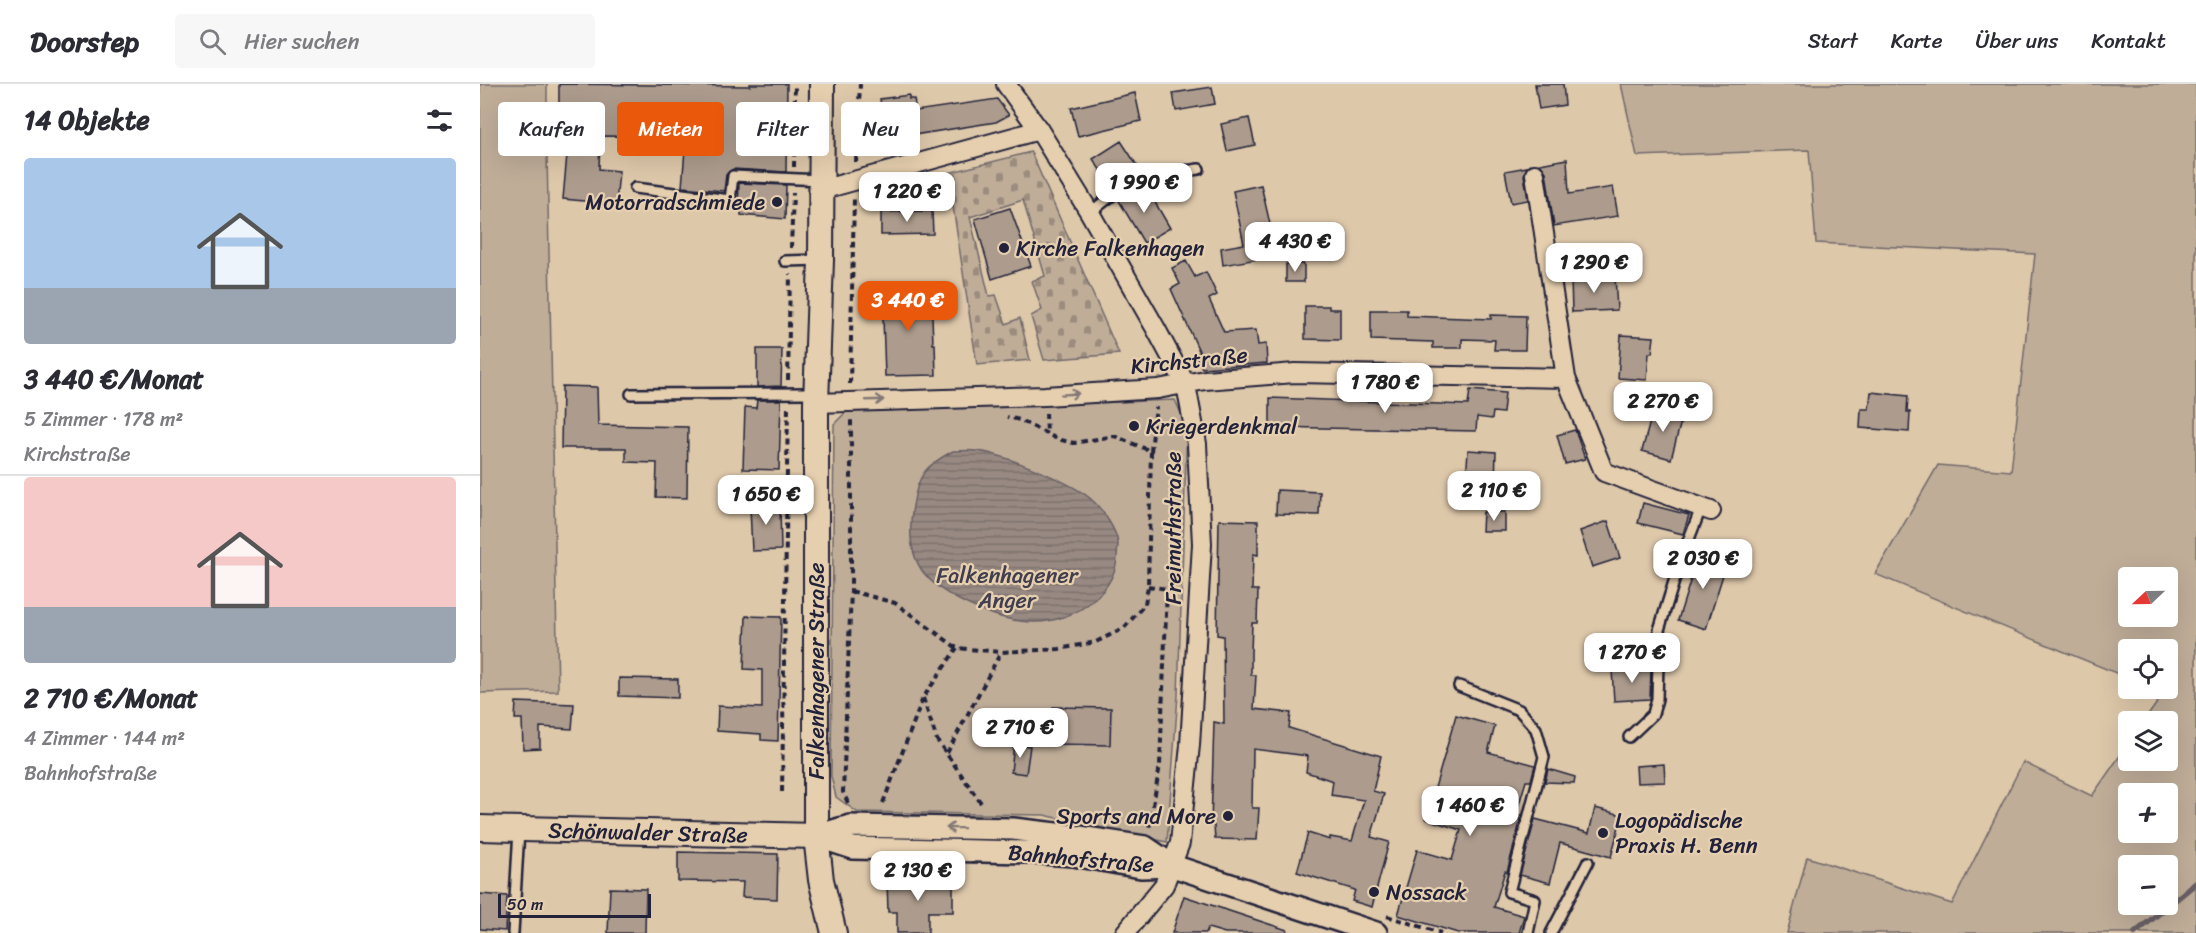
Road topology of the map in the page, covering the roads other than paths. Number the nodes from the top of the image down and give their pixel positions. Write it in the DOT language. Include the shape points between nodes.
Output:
graph roads {
  1 [pos="822,84"];
  2 [pos="1005,84"];
  3 [pos="1039,130"];
  4 [pos="1198,169"];
  5 [pos="1535,174"];
  6 [pos="821,185"];
  7 [pos="635,188"];
  8 [pos="1090,213"];
  9 [pos="820,260"];
  10 [pos="787,261"];
  11 [pos="1566,378"];
  12 [pos="1186,385"];
  13 [pos="631,394"];
  14 [pos="817,398"];
  15 [pos="1706,510"];
  16 [pos="1459,686"];
  17 [pos="1629,737"];
  18 [pos="480,828"];
  19 [pos="519,828"];
  20 [pos="816,836"];
  21 [pos="1587,862"];
  22 [pos="1173,866"];
  23 [pos="1379,923"];
  24 [pos="513,933"];
  25 [pos="834,933"];
  26 [pos="1125,933"];
  27 [pos="1528,933"];
  28 [pos="1551,933"];
  1 -- 6 [label="main road, Falkenhagener Straße"];
  2 -- 3 [label="street, Freimuthstraße"];
  3 -- 6 [label="street" via="855,180"];
  3 -- 8 [label="street, Freimuthstraße"];
  4 -- 8 [label="lane" via="1138,180"];
  5 -- 11 [label="street"];
  6 -- 7 [label="lane" via="793,178 733,176 730,200"];
  6 -- 9 [label="main road, Falkenhagener Straße"];
  8 -- 12 [label="street, Freimuthstraße"];
  9 -- 10 [label="lane"];
  9 -- 14 [label="main road, Falkenhagener Straße"];
  11 -- 12 [label="street, Kirchstraße" via="1295,373"];
  11 -- 15 [label="street" via="1604,472"];
  14 -- 12 [label="street, Kirchstraße, one-way" via="850,401 1045,396"];
  12 -- 22 [label="street, Freimuthstraße" via="1197,444 1202,544 1190,745 1180,843"];
  13 -- 14 [label="lane" via="788,393"];
  14 -- 20 [label="main road, Falkenhagener Straße"];
  15 -- 17 [label="lane" via="1680,562 1659,630 1653,714"];
  16 -- 27 [label="lane" via="1519,710 1536,729 1544,757 1509,892 1535,900"];
  18 -- 19 [label="main road, Schönwalder Straße"];
  19 -- 20 [label="main road, Schönwalder Straße"];
  19 -- 24 [label="lane"];
  20 -- 22 [label="street, Bahnhofstraße" via="850,826 1013,829 1145,847"];
  20 -- 25 [label="main road, Falkenhagener Straße" via="821,880"];
  21 -- 28 [label="lane"];
  22 -- 23 [label="street, Bahnhofstraße"];
  22 -- 26 [label="street, Freimuthstraße" via="1164,885"];
}
